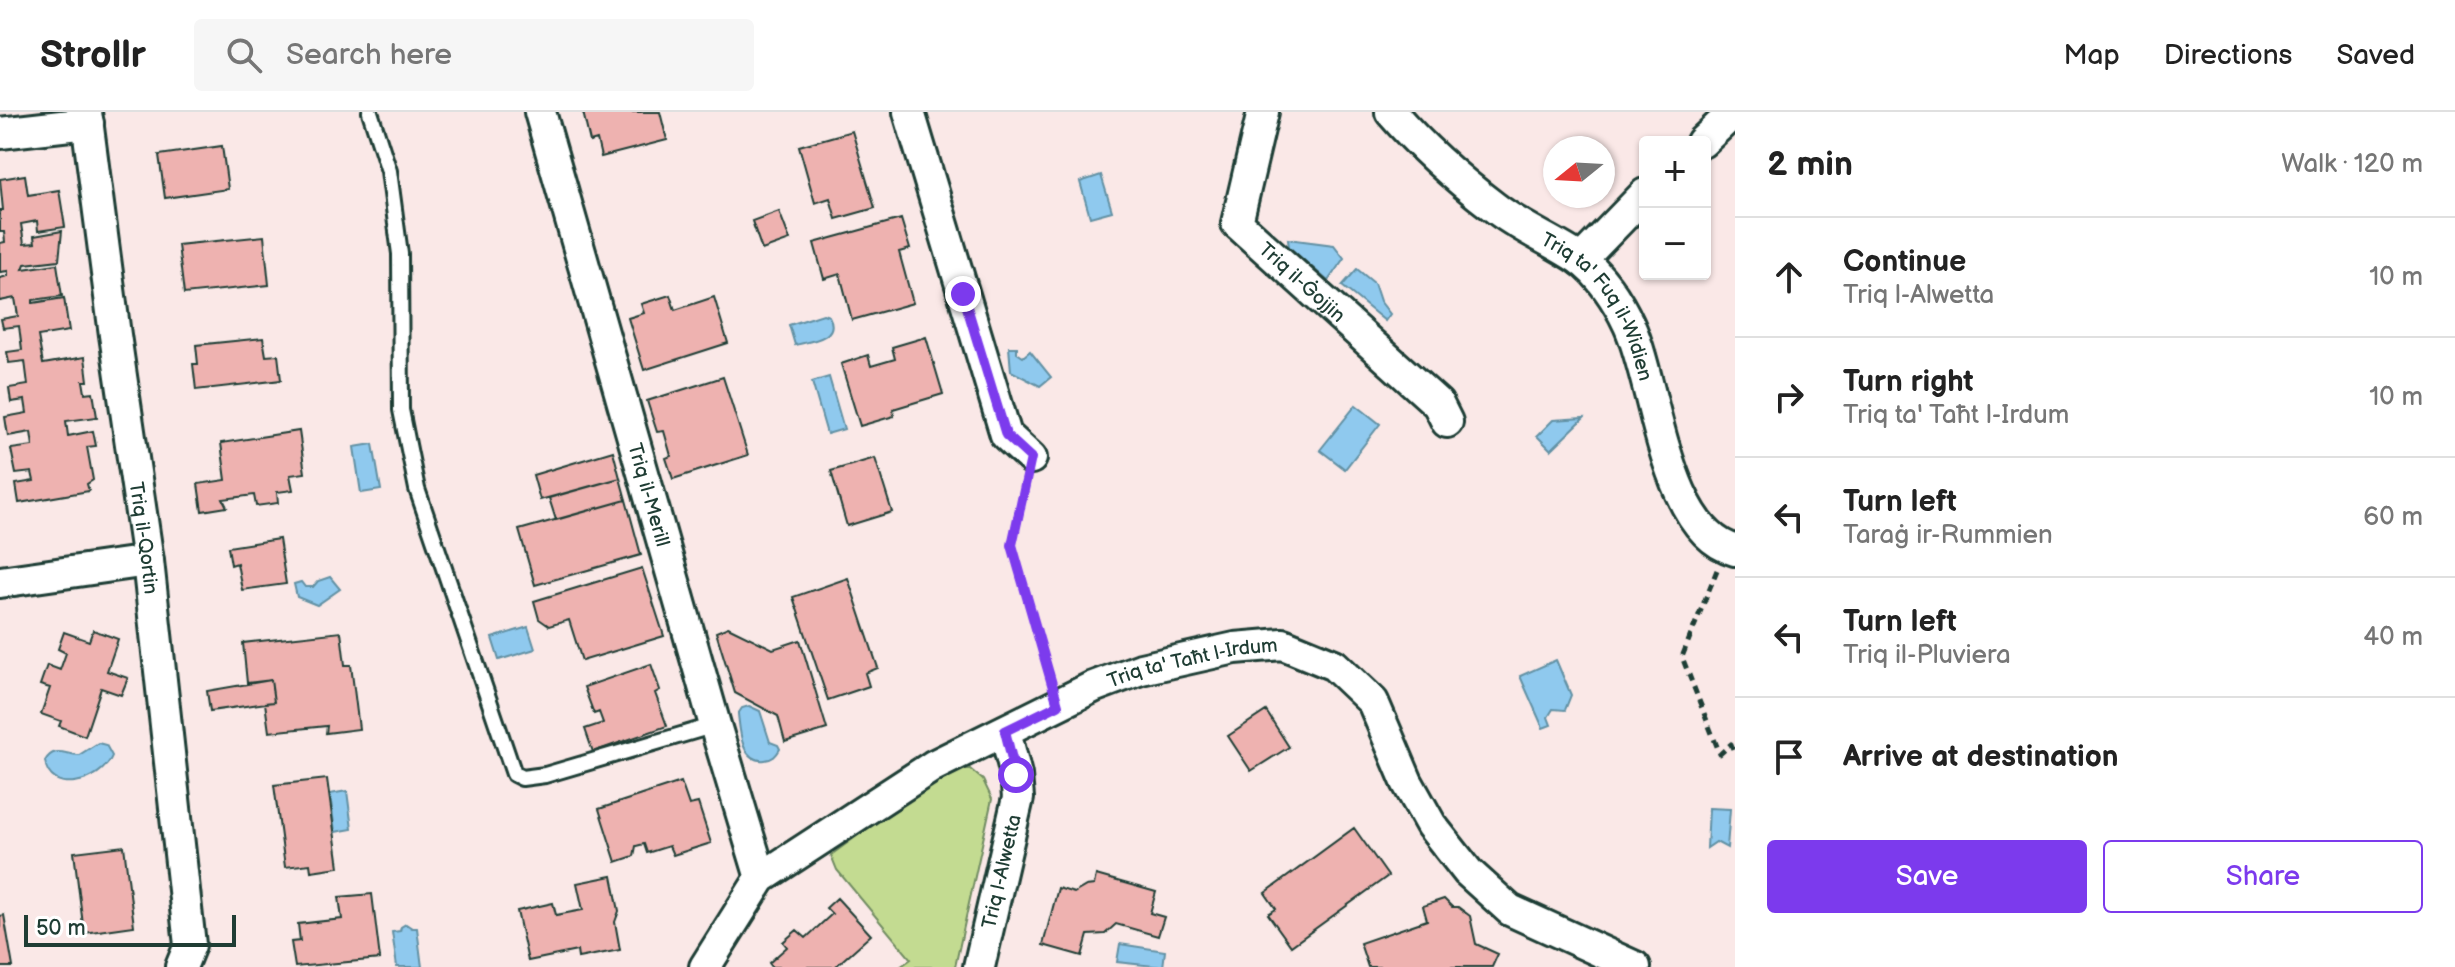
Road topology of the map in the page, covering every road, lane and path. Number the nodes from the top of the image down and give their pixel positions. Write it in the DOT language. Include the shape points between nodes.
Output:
graph roads {
  1 [pos="370,112"];
  2 [pos="540,112"];
  3 [pos="909,112"];
  4 [pos="1263,112"];
  5 [pos="1391,112"];
  6 [pos="1734,112"];
  7 [pos="87,118"];
  8 [pos="0,133"];
  9 [pos="1708,136"];
  10 [pos="1639,200"];
  11 [pos="1581,260"];
  12 [pos="1447,422"];
  13 [pos="1031,458"];
  14 [pos="1731,549"];
  15 [pos="148,561"];
  16 [pos="0,582"];
  17 [pos="1058,705"];
  18 [pos="715,725"];
  19 [pos="1005,731"];
  20 [pos="1735,754"];
  21 [pos="761,878"];
  22 [pos="182,966"];
  23 [pos="705,967"];
  24 [pos="979,967"];
  25 [pos="1635,967"];
  1 -- 18 [label="lane" via="389,171 400,254 401,410 417,489 514,774 545,775"];
  2 -- 18 [label="street, Triq il-Merill"];
  3 -- 13 [label="street" via="1006,435"];
  4 -- 12 [label="street, Triq il-Ġojjin" via="1237,223 1438,404"];
  5 -- 11 [label="street, Triq ta' Fuq il-Widien" via="1417,143 1496,209"];
  6 -- 9 [label="street"];
  7 -- 8 [label="street"];
  7 -- 15 [label="street, Triq il-Qortin"];
  10 -- 11 [label="street"];
  11 -- 14 [label="street, Triq ta' Fuq il-Widien" via="1607,288 1630,326 1671,472 1696,523"];
  13 -- 17 [label="path" via="1012,545"];
  14 -- 20 [label="path" via="1682,657 1720,754 1731,744"];
  15 -- 16 [label="street"];
  15 -- 22 [label="street, Triq il-Qortin" via="190,945"];
  17 -- 19 [label="street, Triq ta' Taħt l-Irdum"];
  17 -- 25 [label="street, Triq ta' Taħt l-Irdum" via="1141,669 1235,648 1283,644 1334,665 1373,702 1431,825 1468,872 1510,910"];
  18 -- 21 [label="street, Triq il-Merill"];
  19 -- 21 [label="street, Triq ta' Taħt l-Irdum" via="933,766"];
  19 -- 24 [label="street, Triq l-Alwetta" via="1018,798"];
  21 -- 23 [label="street, Triq ta' Taħt l-Irdum"];
}
